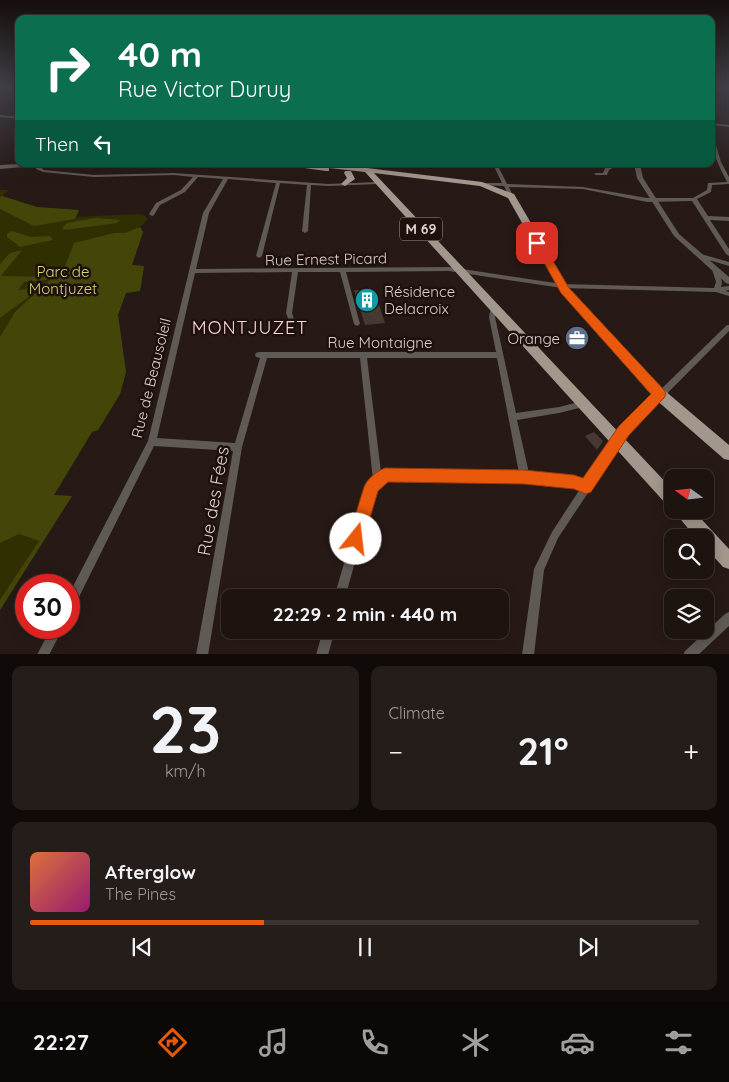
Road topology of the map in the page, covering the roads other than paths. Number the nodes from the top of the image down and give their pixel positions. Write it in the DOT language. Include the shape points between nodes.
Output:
graph roads {
  1 [pos="715,124"];
  2 [pos="729,126"];
  3 [pos="715,147"];
  4 [pos="715,163"];
  5 [pos="721,164"];
  6 [pos="15,166"];
  7 [pos="0,167"];
  8 [pos="38,167"];
  9 [pos="334,167"];
  10 [pos="340,167"];
  11 [pos="364,167"];
  12 [pos="496,167"];
  13 [pos="611,167"];
  14 [pos="638,167"];
  15 [pos="349,168"];
  16 [pos="729,168"];
  17 [pos="368,171"];
  18 [pos="596,174"];
  19 [pos="196,176"];
  20 [pos="408,176"];
  21 [pos="228,178"];
  22 [pos="729,182"];
  23 [pos="278,183"];
  24 [pos="309,184"];
  25 [pos="345,184"];
  26 [pos="482,184"];
  27 [pos="505,184"];
  28 [pos="380,185"];
  29 [pos="511,196"];
  30 [pos="694,198"];
  31 [pos="654,199"];
  32 [pos="152,214"];
  33 [pos="707,218"];
  34 [pos="729,219"];
  35 [pos="305,231"];
  36 [pos="729,254"];
  37 [pos="259,256"];
  38 [pos="699,256"];
  39 [pos="729,264"];
  40 [pos="714,269"];
  41 [pos="460,270"];
  42 [pos="192,271"];
  43 [pos="343,271"];
  44 [pos="295,272"];
  45 [pos="729,281"];
  46 [pos="562,286"];
  47 [pos="729,288"];
  48 [pos="717,290"];
  49 [pos="729,294"];
  50 [pos="494,307"];
  51 [pos="291,319"];
  52 [pos="357,324"];
  53 [pos="729,327"];
  54 [pos="261,355"];
  55 [pos="500,355"];
  56 [pos="363,356"];
  57 [pos="659,394"];
  58 [pos="583,404"];
  59 [pos="514,417"];
  60 [pos="618,441"];
  61 [pos="152,442"];
  62 [pos="238,447"];
  63 [pos="729,454"];
  64 [pos="526,478"];
  65 [pos="378,482"];
  66 [pos="586,486"];
  67 [pos="664,491"];
  68 [pos="690,519"];
  69 [pos="729,561"];
  70 [pos="80,583"];
  71 [pos="342,589"];
  72 [pos="729,618"];
  73 [pos="51,639"];
  74 [pos="327,639"];
  75 [pos="43,654"];
  76 [pos="202,654"];
  77 [pos="322,654"];
  78 [pos="528,654"];
  79 [pos="689,654"];
  1 -- 2 [label="street"];
  3 -- 5 [label="street"];
  4 -- 5 [label="street"];
  5 -- 16 [label="street"];
  5 -- 22 [label="street"];
  6 -- 7 [label="street"];
  8 -- 19 [label="street" via="43,171 94,176"];
  9 -- 15 [label="main road, M 69"];
  10 -- 15 [label="main road"];
  10 -- 17 [label="main road"];
  11 -- 17 [label="main road"];
  12 -- 27 [label="street"];
  13 -- 18 [label="street" via="605,174"];
  14 -- 31 [label="street" via="640,178"];
  15 -- 25 [label="main road" via="350,179"];
  15 -- 28 [label="main road, M 69"];
  17 -- 20 [label="main road"];
  17 -- 28 [label="main road"];
  19 -- 21 [label="street"];
  19 -- 32 [label="street" via="183,191 158,204"];
  20 -- 26 [label="main road"];
  20 -- 28 [label="main road" via="390,179"];
  21 -- 23 [label="street"];
  21 -- 42 [label="street, Rue de Beausoleil" via="206,213"];
  22 -- 30 [label="street" via="710,184 709,191"];
  23 -- 24 [label="street"];
  23 -- 37 [label="street"];
  24 -- 25 [label="street"];
  24 -- 35 [label="street"];
  25 -- 28 [label="street"];
  26 -- 27 [label="street"];
  26 -- 29 [label="main road"];
  27 -- 29 [label="street"];
  27 -- 31 [label="street" via="583,188"];
  28 -- 41 [label="main road, M 69"];
  29 -- 46 [label="main road"];
  30 -- 31 [label="street"];
  30 -- 33 [label="street"];
  31 -- 38 [label="street" via="676,235"];
  33 -- 34 [label="street"];
  33 -- 36 [label="street"];
  38 -- 39 [label="street"];
  38 -- 40 [label="street"];
  40 -- 45 [label="street"];
  40 -- 48 [label="street"];
  41 -- 43 [label="street, Rue Ernest Picard"];
  41 -- 46 [label="street, Rue Ernest Picard"];
  41 -- 50 [label="main road, M 69"];
  42 -- 44 [label="street, Rue Ernest Picard"];
  42 -- 61 [label="street, Rue de Beausoleil"];
  43 -- 44 [label="street, Rue Ernest Picard"];
  43 -- 52 [label="street"];
  44 -- 51 [label="street" via="289,313"];
  46 -- 48 [label="street, Rue Ernest Picard"];
  46 -- 57 [label="main road"];
  47 -- 48 [label="street"];
  48 -- 49 [label="street"];
  50 -- 55 [label="street" via="492,317"];
  50 -- 58 [label="main road, M 69"];
  53 -- 57 [label="street"];
  54 -- 56 [label="street, Rue Montaigne"];
  54 -- 62 [label="street, Rue des Fées"];
  55 -- 56 [label="street, Rue Montaigne"];
  55 -- 59 [label="street"];
  56 -- 65 [label="street"];
  57 -- 60 [label="street"];
  57 -- 63 [label="main road"];
  58 -- 59 [label="street"];
  58 -- 60 [label="main road, M 69"];
  59 -- 64 [label="street"];
  60 -- 66 [label="street"];
  60 -- 67 [label="main road, M 69"];
  61 -- 62 [label="street"];
  61 -- 70 [label="street, Rue de Beausoleil"];
  62 -- 76 [label="street, Rue des Fées"];
  64 -- 65 [label="street" via="385,475"];
  64 -- 66 [label="street"];
  65 -- 71 [label="street" via="371,487"];
  66 -- 78 [label="street" via="555,535 539,569"];
  68 -- 69 [label="main road"];
  72 -- 79 [label="street"];
  73 -- 75 [label="street"];
  74 -- 77 [label="street"];
}
